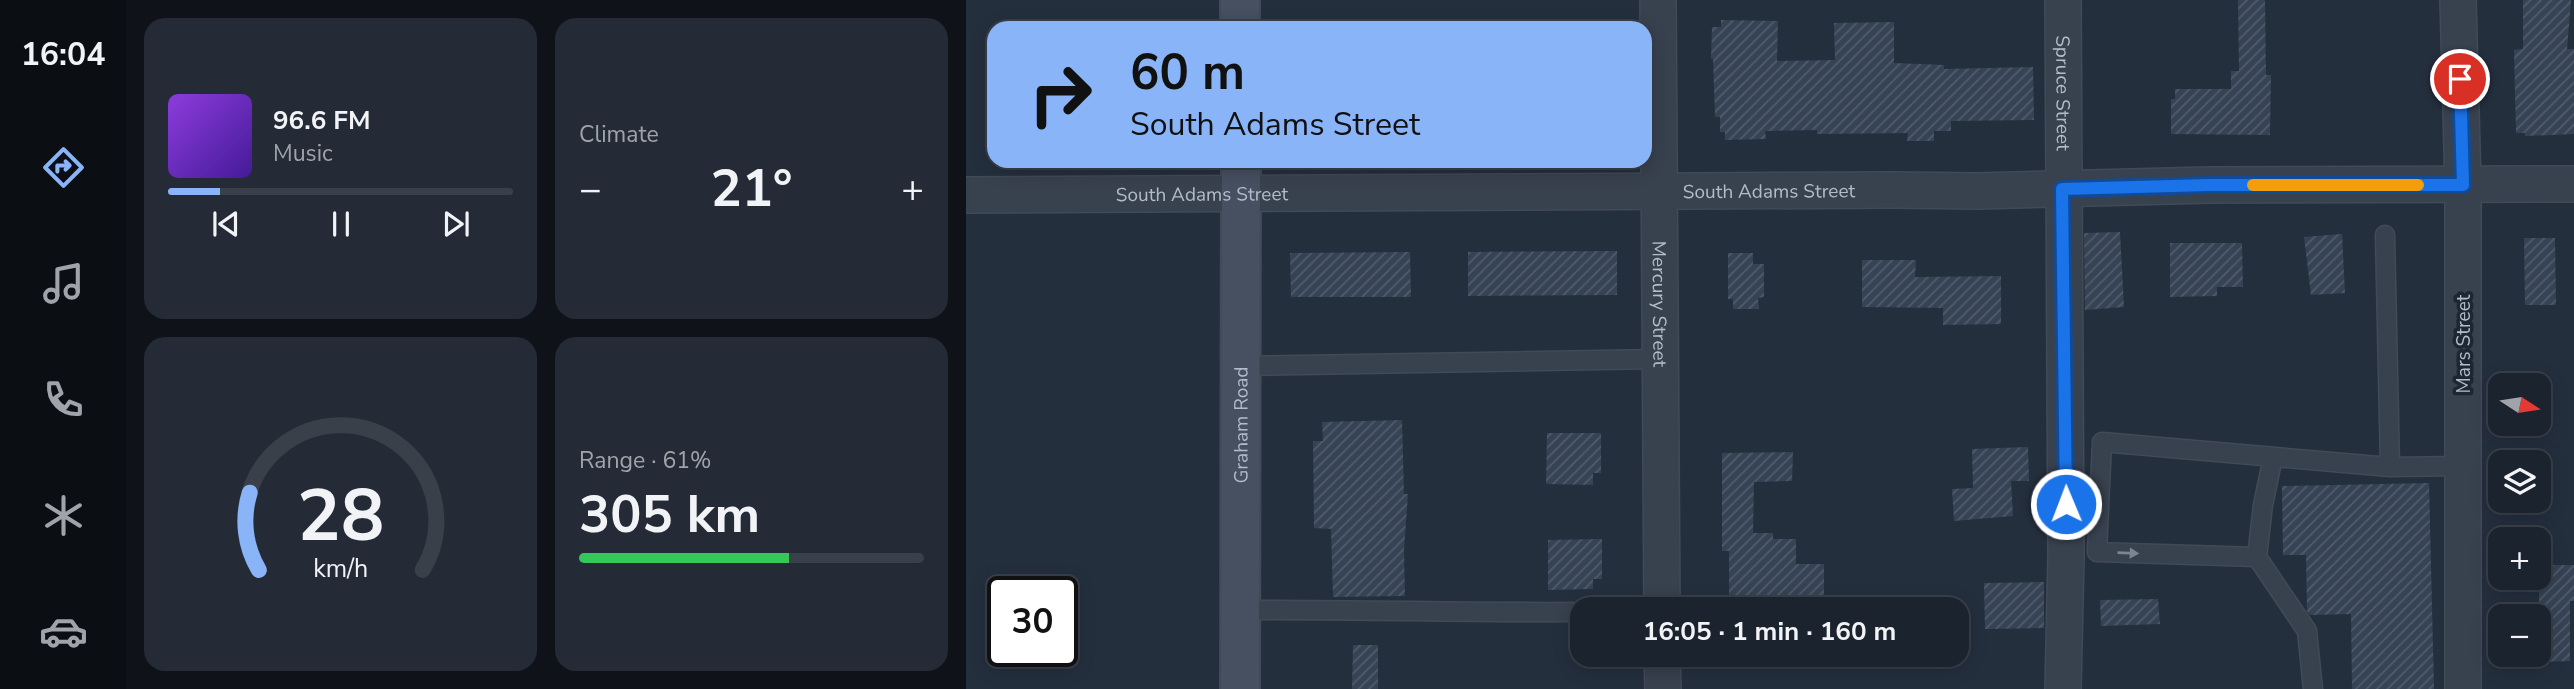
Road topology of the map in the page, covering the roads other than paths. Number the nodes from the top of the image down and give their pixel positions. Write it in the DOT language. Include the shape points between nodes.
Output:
graph roads {
  1 [pos="1240,0"];
  2 [pos="1658,0"];
  3 [pos="2063,0"];
  4 [pos="2458,0"];
  5 [pos="1240,21"];
  6 [pos="1241,178"];
  7 [pos="2574,184"];
  8 [pos="2463,185"];
  9 [pos="2062,189"];
  10 [pos="1658,192"];
  11 [pos="966,195"];
  12 [pos="2385,235"];
  13 [pos="1660,359"];
  14 [pos="1241,366"];
  15 [pos="2273,457"];
  16 [pos="2463,466"];
  17 [pos="2390,467"];
  18 [pos="2257,557"];
  19 [pos="1654,597"];
  20 [pos="1241,610"];
  21 [pos="1570,612"];
  22 [pos="1662,667"];
  23 [pos="1240,689"];
  24 [pos="1662,689"];
  25 [pos="2063,689"];
  26 [pos="2313,689"];
  27 [pos="2463,689"];
  1 -- 5 [label="main road"];
  2 -- 10 [label="street, Mercury Street"];
  3 -- 9 [label="street, Spruce Street"];
  4 -- 8 [label="street, Mars Street"];
  6 -- 10 [label="street, South Adams Street"];
  6 -- 11 [label="street, South Adams Street"];
  6 -- 14 [label="main road, Graham Road"];
  7 -- 8 [label="street, South Adams Street"];
  8 -- 9 [label="street, South Adams Street"];
  8 -- 16 [label="street, Mars Street"];
  9 -- 10 [label="street, South Adams Street"];
  9 -- 25 [label="street, Spruce Street"];
  10 -- 13 [label="street, Mercury Street"];
  12 -- 17 [label="lane"];
  13 -- 14 [label="lane"];
  13 -- 19 [label="street, Mercury Street"];
  14 -- 20 [label="main road, Graham Road"];
  15 -- 17 [label="lane"];
  15 -- 18 [label="lane"];
  15 -- 18 [label="lane, one-way" via="2102,442 2096,552"];
  16 -- 17 [label="lane"];
  16 -- 27 [label="street, Mars Street"];
  18 -- 26 [label="lane" via="2307,631"];
  20 -- 21 [label="lane"];
  20 -- 23 [label="main road, Graham Road"];
  22 -- 24 [label="street"];
}
